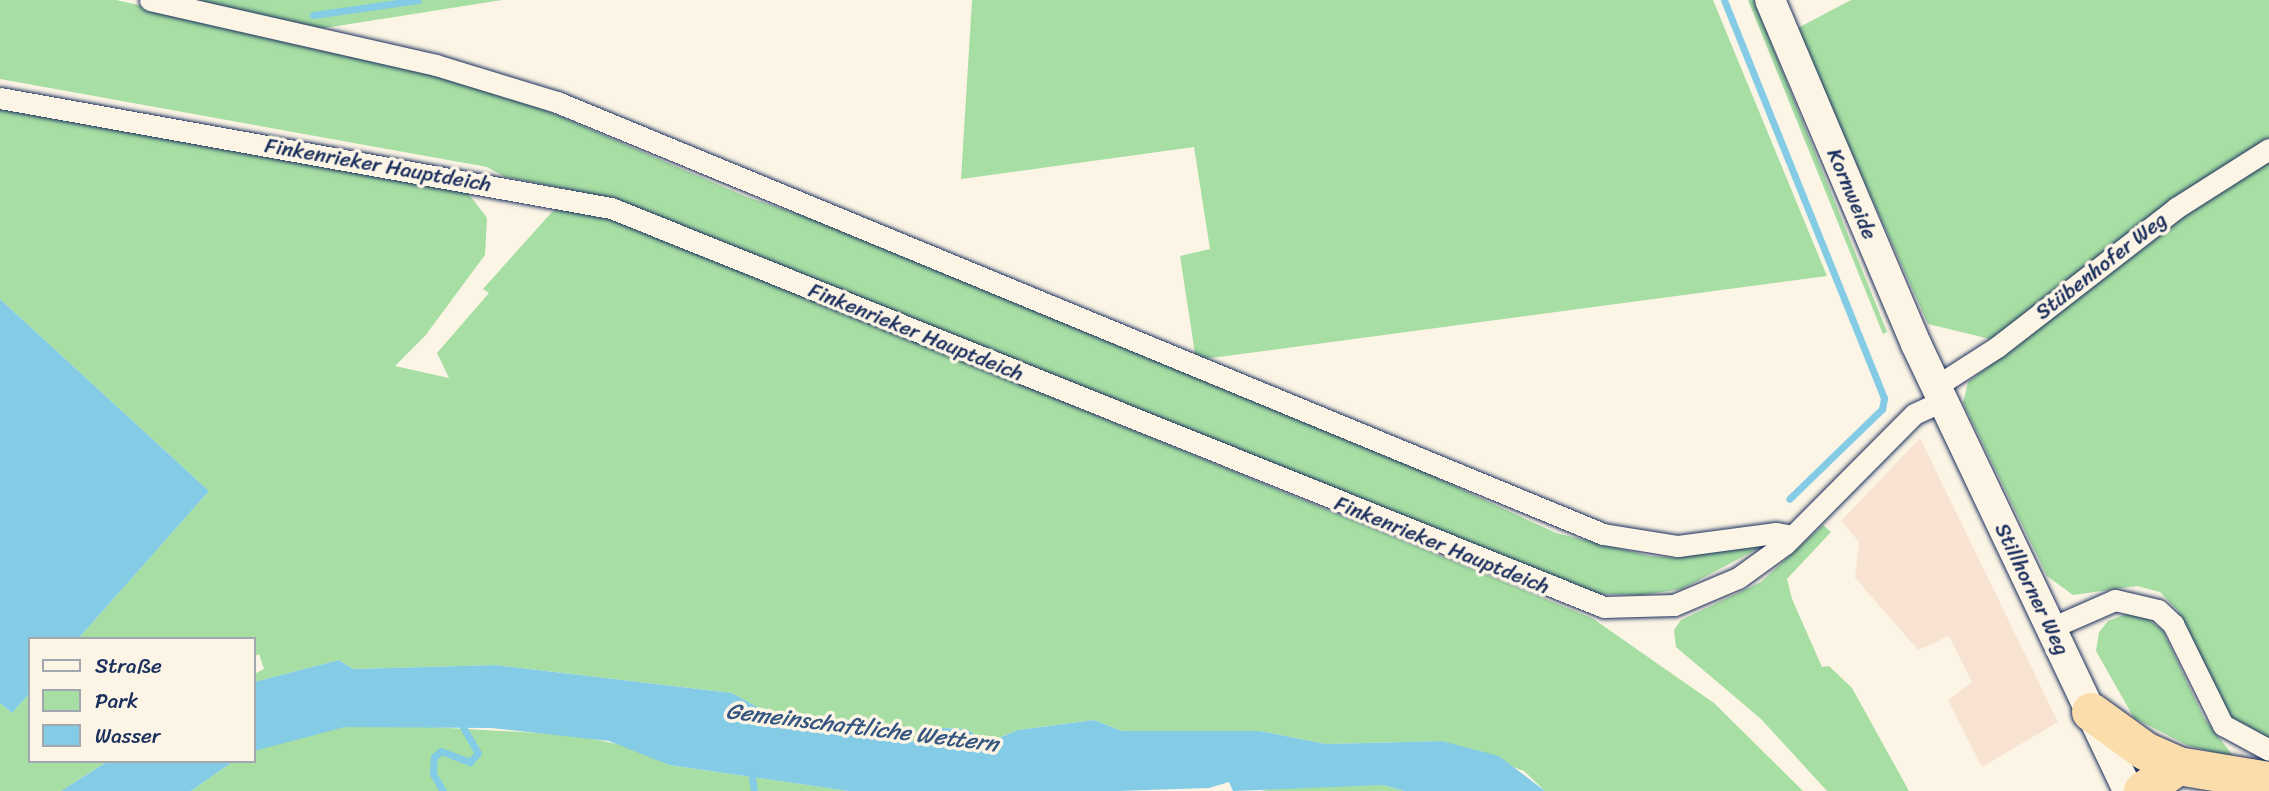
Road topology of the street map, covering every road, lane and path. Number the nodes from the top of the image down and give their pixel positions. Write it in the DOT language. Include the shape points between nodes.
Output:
graph roads {
  1 [pos="150,0"];
  2 [pos="1770,0"];
  3 [pos="0,98"];
  4 [pos="2269,149"];
  5 [pos="1939,394"];
  6 [pos="1793,536"];
  7 [pos="2051,628"];
  8 [pos="2091,712"];
  9 [pos="2269,750"];
  10 [pos="2178,766"];
  11 [pos="2269,781"];
  12 [pos="2128,791"];
  13 [pos="2143,791"];
  1 -- 6 [label="street" via="436,65 557,102 1603,534 1678,546 1776,533"];
  2 -- 5 [label="main road, Kornweide"];
  3 -- 6 [label="street, Finkenrieker Hauptdeich" via="611,208 1581,602 1644,610 1695,598 1755,568"];
  4 -- 5 [label="street, Stübenhofer Weg" via="2176,208"];
  5 -- 6 [label="street, Finkenrieker Hauptdeich"];
  5 -- 7 [label="main road, Stillhorner Weg"];
  7 -- 8 [label="main road, Stillhorner Weg"];
  7 -- 9 [label="street" via="2115,600 2158,610 2173,624 2223,726"];
  8 -- 10 [label="highway" via="2145,751"];
  8 -- 12 [label="main road, Stillhorner Weg"];
  10 -- 11 [label="highway"];
  10 -- 13 [label="highway"];
}
